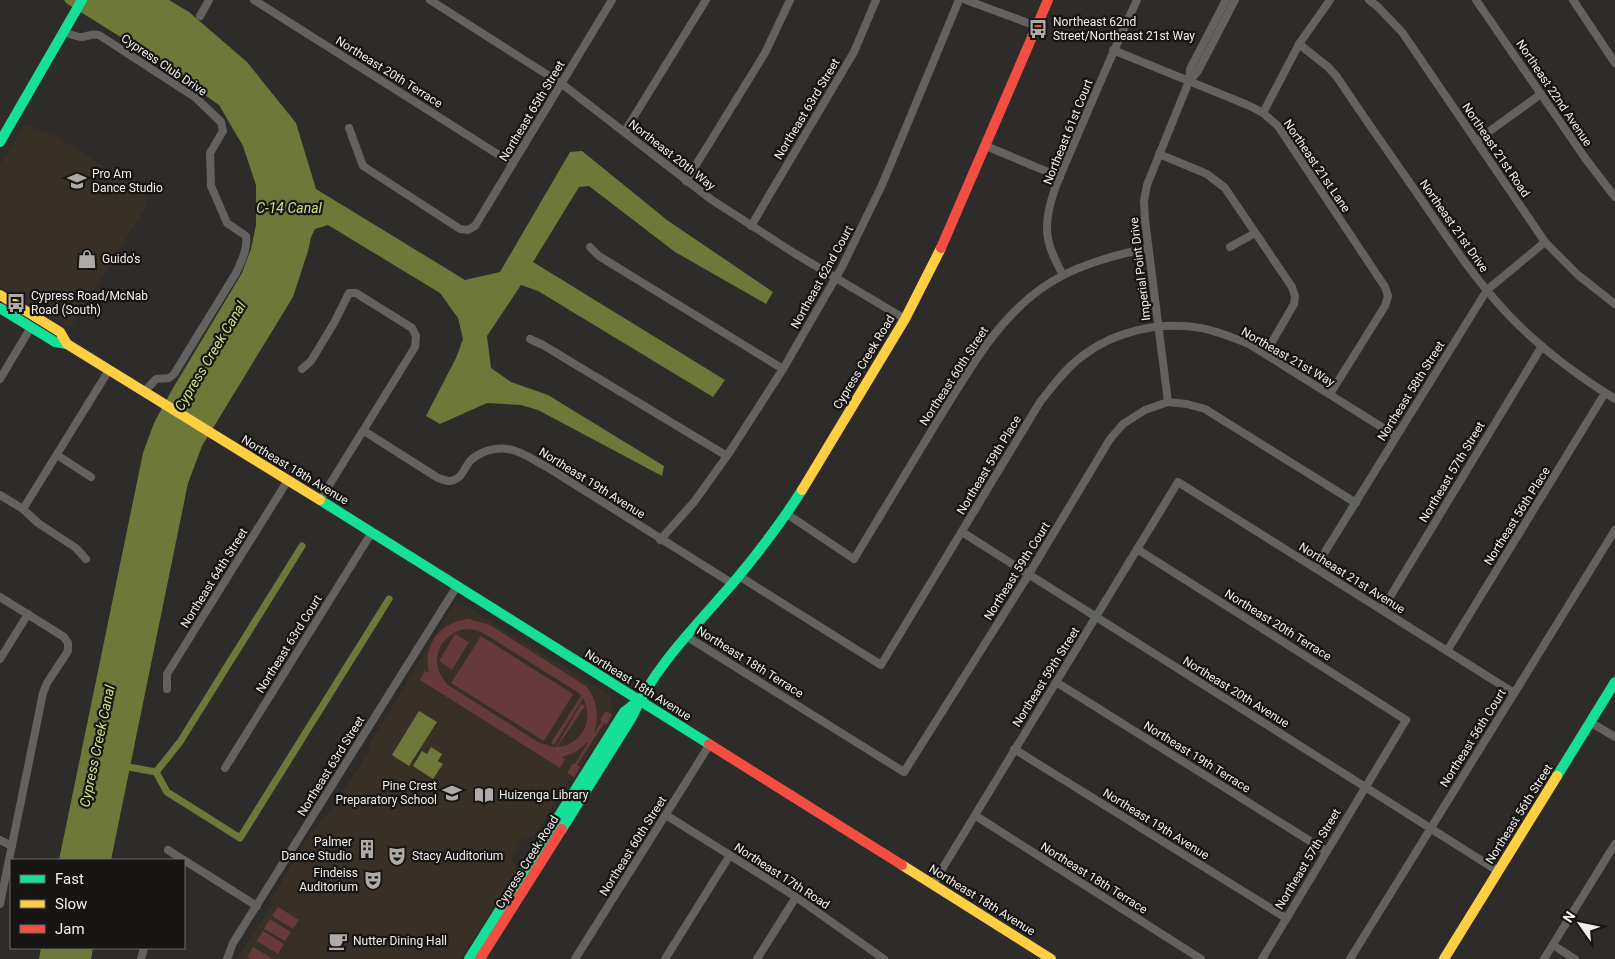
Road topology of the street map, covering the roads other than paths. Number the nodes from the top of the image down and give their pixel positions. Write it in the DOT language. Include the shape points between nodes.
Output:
graph roads {
  1 [pos="82,0"];
  2 [pos="209,0"];
  3 [pos="254,0"];
  4 [pos="430,0"];
  5 [pos="706,0"];
  6 [pos="790,0"];
  7 [pos="876,0"];
  8 [pos="959,0"];
  9 [pos="966,0"];
  10 [pos="1048,0"];
  11 [pos="1137,0"];
  12 [pos="1226,0"];
  13 [pos="1235,0"];
  14 [pos="1330,0"];
  15 [pos="1369,0"];
  16 [pos="1573,0"];
  17 [pos="609,1"];
  18 [pos="1481,1"];
  19 [pos="200,16"];
  20 [pos="1036,26"];
  21 [pos="64,32"];
  22 [pos="1299,44"];
  23 [pos="1114,50"];
  24 [pos="1615,63"];
  25 [pos="1189,81"];
  26 [pos="562,84"];
  27 [pos="1541,94"];
  28 [pos="1263,114"];
  29 [pos="349,128"];
  30 [pos="625,131"];
  31 [pos="1476,141"];
  32 [pos="0,142"];
  33 [pos="986,146"];
  34 [pos="1159,154"];
  35 [pos="513,164"];
  36 [pos="1060,177"];
  37 [pos="686,181"];
  38 [pos="1615,197"];
  39 [pos="751,226"];
  40 [pos="1255,233"];
  41 [pos="1545,242"];
  42 [pos="590,247"];
  43 [pos="1230,247"];
  44 [pos="1148,248"];
  45 [pos="1063,275"];
  46 [pos="836,277"];
  47 [pos="1487,290"];
  48 [pos="0,295"];
  49 [pos="1615,304"];
  50 [pos="0,308"];
  51 [pos="905,319"];
  52 [pos="1158,326"];
  53 [pos="31,327"];
  54 [pos="530,339"];
  55 [pos="67,344"];
  56 [pos="1542,346"];
  57 [pos="1265,354"];
  58 [pos="302,369"];
  59 [pos="783,369"];
  60 [pos="109,370"];
  61 [pos="0,379"];
  62 [pos="144,392"];
  63 [pos="1605,393"];
  64 [pos="1330,394"];
  65 [pos="1615,399"];
  66 [pos="1168,402"];
  67 [pos="364,431"];
  68 [pos="1396,436"];
  69 [pos="57,455"];
  70 [pos="727,456"];
  71 [pos="91,477"];
  72 [pos="288,480"];
  73 [pos="1178,482"];
  74 [pos="0,494"];
  75 [pos="320,500"];
  76 [pos="1356,503"];
  77 [pos="23,509"];
  78 [pos="787,514"];
  79 [pos="1615,530"];
  80 [pos="372,532"];
  81 [pos="962,532"];
  82 [pos="660,540"];
  83 [pos="1137,549"];
  84 [pos="86,559"];
  85 [pos="1314,568"];
  86 [pos="1028,574"];
  87 [pos="736,580"];
  88 [pos="457,586"];
  89 [pos="0,597"];
  90 [pos="1382,610"];
  91 [pos="28,614"];
  92 [pos="1096,617"];
  93 [pos="686,636"];
  94 [pos="1447,651"];
  95 [pos="0,659"];
  96 [pos="881,665"];
  97 [pos="1056,682"];
  98 [pos="1615,682"];
  99 [pos="167,689"];
  100 [pos="1514,693"];
  101 [pos="639,700"];
  102 [pos="1406,720"];
  103 [pos="1590,722"];
  104 [pos="1615,737"];
  105 [pos="710,744"];
  106 [pos="1014,750"];
  107 [pos="225,768"];
  108 [pos="904,772"];
  109 [pos="1364,787"];
  110 [pos="666,814"];
  111 [pos="976,816"];
  112 [pos="1431,829"];
  113 [pos="0,840"];
  114 [pos="1615,844"];
  115 [pos="12,846"];
  116 [pos="168,850"];
  117 [pos="1326,851"];
  118 [pos="730,855"];
  119 [pos="182,859"];
  120 [pos="185,861"];
  121 [pos="1498,871"];
  122 [pos="933,884"];
  123 [pos="796,897"];
  124 [pos="0,904"];
  125 [pos="257,906"];
  126 [pos="1286,918"];
  127 [pos="1553,945"];
  128 [pos="227,959"];
  129 [pos="469,959"];
  130 [pos="480,959"];
  131 [pos="575,959"];
  132 [pos="665,959"];
  133 [pos="757,959"];
  134 [pos="884,959"];
  135 [pos="1051,959"];
  136 [pos="1201,959"];
  137 [pos="1262,959"];
  138 [pos="1350,959"];
  139 [pos="1444,959"];
  140 [pos="1544,959"];
  141 [pos="1575,959"];
  1 -- 21 [label="street"];
  2 -- 19 [label="street"];
  3 -- 35 [label="street, Northeast 20th Terrace"];
  4 -- 26 [label="street, Northeast 20th Way"];
  5 -- 30 [label="street"];
  6 -- 37 [label="street" via="765,53"];
  7 -- 39 [label="street, Northeast 63rd Street" via="854,52"];
  8 -- 46 [label="street, Northeast 62nd Court" via="882,185"];
  9 -- 20 [label="street"];
  10 -- 20 [label="street, Cypress Creek Road"];
  11 -- 23 [label="street, Northeast 61st Court"];
  12 -- 25 [label="street, Imperial Point Drive" via="1190,68"];
  13 -- 25 [label="street, Imperial Point Drive" via="1198,71"];
  14 -- 22 [label="street"];
  15 -- 31 [label="street, Northeast 21st Road" via="1402,32"];
  16 -- 24 [label="street"];
  17 -- 26 [label="street, Northeast 65th Street"];
  18 -- 27 [label="street, Northeast 22nd Avenue"];
  20 -- 33 [label="street, Cypress Creek Road"];
  21 -- 32 [label="street"];
  21 -- 62 [label="street, Cypress Club Drive" via="77,37 99,35 196,98 221,122 223,131 210,153 210,186 227,224 246,236 244,255 174,374 169,378 156,379"];
  22 -- 28 [label="street"];
  22 -- 47 [label="street, Northeast 21st Drive" via="1337,77 1458,254"];
  23 -- 25 [label="street, Northeast 21st Lane"];
  23 -- 36 [label="street, Northeast 61st Court"];
  25 -- 28 [label="street, Northeast 21st Lane"];
  25 -- 34 [label="street, Imperial Point Drive"];
  26 -- 30 [label="street, Northeast 20th Way"];
  26 -- 35 [label="street, Northeast 65th Street"];
  27 -- 31 [label="street"];
  27 -- 38 [label="street, Northeast 22nd Avenue"];
  28 -- 64 [label="street, Northeast 21st Lane" via="1278,126 1388,296 1385,306"];
  29 -- 35 [label="street, Northeast 65th Street" via="363,166 460,229 468,230 475,226"];
  30 -- 37 [label="street, Northeast 20th Way"];
  31 -- 41 [label="street, Northeast 21st Road"];
  33 -- 36 [label="street"];
  33 -- 51 [label="street, Cypress Creek Road" via="948,235"];
  34 -- 40 [label="street" via="1217,181"];
  34 -- 44 [label="street, Imperial Point Drive" via="1144,201"];
  36 -- 45 [label="street, Northeast 61st Court" via="1047,228 1051,252"];
  37 -- 39 [label="street, Northeast 20th Way"];
  39 -- 46 [label="street, Northeast 20th Way"];
  40 -- 43 [label="street"];
  40 -- 57 [label="street" via="1295,296 1294,304"];
  41 -- 47 [label="street, Northeast 58th Street"];
  41 -- 49 [label="street, Northeast 21st Road" via="1578,275"];
  42 -- 59 [label="street" via="599,256"];
  44 -- 45 [label="street, Northeast 60th Street" via="1105,259"];
  44 -- 52 [label="street, Imperial Point Drive"];
  45 -- 78 [label="street, Northeast 60th Street" via="1026,301 991,337 854,559"];
  46 -- 51 [label="street, Northeast 20th Way"];
  46 -- 59 [label="street, Northeast 62nd Court"];
  47 -- 56 [label="street, Northeast 21st Drive"];
  47 -- 68 [label="street, Northeast 58th Street"];
  48 -- 55 [label="street" via="60,332"];
  50 -- 53 [label="street"];
  51 -- 78 [label="street, Cypress Creek Road"];
  52 -- 57 [label="street, Northeast 21st Way" via="1202,328 1248,344"];
  52 -- 66 [label="street, Imperial Point Drive"];
  52 -- 81 [label="street, Northeast 59th Place" via="1104,342 1081,356 1060,377 1040,402"];
  53 -- 55 [label="street" via="55,342"];
  53 -- 61 [label="street"];
  54 -- 70 [label="street" via="544,344"];
  55 -- 60 [label="street, Northeast 18th Avenue"];
  56 -- 63 [label="street, Northeast 21st Drive"];
  56 -- 90 [label="street, Northeast 57th Street"];
  57 -- 64 [label="street, Northeast 21st Way"];
  58 -- 67 [label="street" via="311,362 349,293 356,293 412,328 416,336 415,347"];
  59 -- 70 [label="street, Northeast 62nd Court"];
  60 -- 62 [label="street, Northeast 18th Avenue"];
  60 -- 69 [label="street"];
  62 -- 72 [label="street, Northeast 18th Avenue"];
  63 -- 65 [label="street, Northeast 21st Drive"];
  63 -- 94 [label="street, Northeast 56th Place"];
  64 -- 68 [label="street, Northeast 21st Way"];
  66 -- 76 [label="street" via="1205,409"];
  66 -- 86 [label="street, Northeast 59th Court" via="1145,410 1123,424 1110,439"];
  67 -- 75 [label="street"];
  67 -- 82 [label="street, Northeast 19th Avenue" via="438,478 449,481 462,474 471,460 482,453 499,448 522,453"];
  68 -- 76 [label="street, Northeast 58th Street"];
  69 -- 71 [label="street"];
  69 -- 77 [label="street"];
  70 -- 82 [label="street, Northeast 62nd Court" via="694,502"];
  72 -- 75 [label="street, Northeast 18th Avenue"];
  72 -- 99 [label="street, Northeast 64th Street" via="167,674"];
  73 -- 83 [label="street, Northeast 59th Street"];
  73 -- 85 [label="street, Northeast 21st Avenue"];
  74 -- 77 [label="street"];
  75 -- 80 [label="street, Northeast 18th Avenue"];
  76 -- 85 [label="street, Northeast 58th Street"];
  77 -- 84 [label="street"];
  78 -- 87 [label="street, Cypress Creek Road"];
  79 -- 100 [label="street, Northeast 56th Court"];
  80 -- 88 [label="street, Northeast 18th Avenue"];
  80 -- 107 [label="street, Northeast 63rd Court"];
  81 -- 86 [label="street, Northeast 20th Avenue"];
  81 -- 96 [label="street, Northeast 59th Place"];
  82 -- 87 [label="street, Northeast 19th Avenue"];
  83 -- 92 [label="street, Northeast 59th Street"];
  83 -- 102 [label="street, Northeast 20th Terrace"];
  85 -- 90 [label="street, Northeast 21st Avenue"];
  86 -- 92 [label="street, Northeast 20th Avenue"];
  86 -- 108 [label="street, Northeast 59th Court"];
  87 -- 93 [label="street, Cypress Creek Road"];
  87 -- 96 [label="street, Northeast 19th Avenue"];
  88 -- 101 [label="street, Northeast 18th Avenue"];
  88 -- 125 [label="street, Northeast 63rd Street"];
  89 -- 91 [label="street"];
  90 -- 94 [label="street, Northeast 21st Avenue"];
  91 -- 95 [label="street"];
  91 -- 115 [label="street" via="64,637 68,651 47,683"];
  92 -- 97 [label="street, Northeast 59th Street"];
  92 -- 109 [label="street, Northeast 20th Avenue"];
  93 -- 101 [label="street, Cypress Creek Road"];
  93 -- 108 [label="street, Northeast 18th Terrace"];
  94 -- 100 [label="street, Northeast 21st Avenue"];
  97 -- 106 [label="street, Northeast 59th Street"];
  97 -- 117 [label="street, Northeast 19th Terrace"];
  98 -- 103 [label="street, Northeast 56th Street"];
  100 -- 112 [label="street, Northeast 56th Court"];
  101 -- 105 [label="street, Northeast 18th Avenue"];
  101 -- 129 [label="street, Cypress Creek Road" via="624,712"];
  101 -- 130 [label="street, Cypress Creek Road" via="632,717"];
  102 -- 109 [label="street, Northeast 57th Street"];
  103 -- 104 [label="street"];
  103 -- 121 [label="street, Northeast 56th Street"];
  105 -- 110 [label="street, Northeast 60th Street"];
  105 -- 122 [label="street, Northeast 18th Avenue"];
  106 -- 111 [label="street, Northeast 59th Street"];
  106 -- 126 [label="street, Northeast 19th Avenue"];
  109 -- 112 [label="street, Northeast 20th Avenue"];
  109 -- 117 [label="street, Northeast 57th Street"];
  110 -- 118 [label="street, Northeast 17th Road"];
  110 -- 131 [label="street, Northeast 60th Street"];
  111 -- 122 [label="street, Northeast 59th Street"];
  111 -- 136 [label="street, Northeast 18th Terrace"];
  112 -- 121 [label="street, Northeast 20th Avenue"];
  112 -- 138 [label="street, Northeast 56th Court"];
  113 -- 115 [label="street"];
  114 -- 127 [label="street"];
  115 -- 124 [label="street"];
  116 -- 119 [label="street"];
  117 -- 126 [label="street, Northeast 57th Street"];
  118 -- 123 [label="street, Northeast 17th Road"];
  118 -- 132 [label="street"];
  120 -- 125 [label="street"];
  121 -- 139 [label="street, Northeast 56th Street"];
  122 -- 135 [label="street, Northeast 18th Avenue"];
  123 -- 133 [label="street"];
  123 -- 134 [label="street, Northeast 17th Road"];
  125 -- 128 [label="street, Northeast 63rd Street" via="233,943"];
  126 -- 137 [label="street, Northeast 57th Street"];
  127 -- 140 [label="street"];
  127 -- 141 [label="street"];
}
